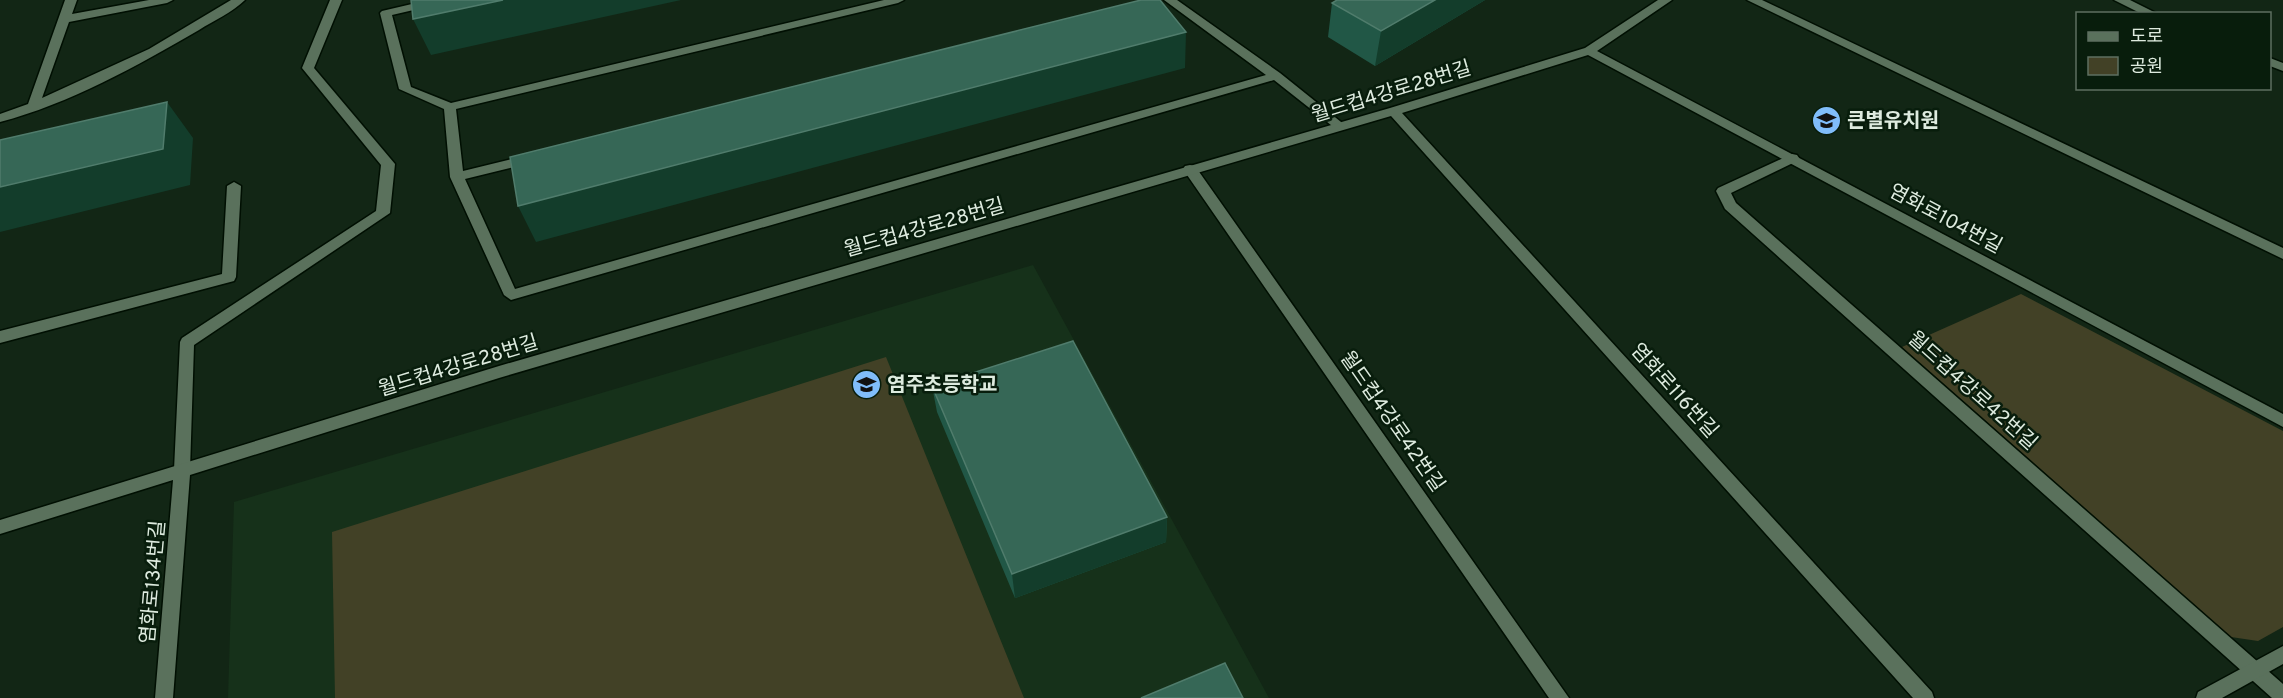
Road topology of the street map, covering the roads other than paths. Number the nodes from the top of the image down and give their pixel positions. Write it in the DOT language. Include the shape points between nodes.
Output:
graph roads {
  1 [pos="71,0"];
  2 [pos="167,0"];
  3 [pos="239,0"];
  4 [pos="336,0"];
  5 [pos="444,0"];
  6 [pos="898,0"];
  7 [pos="1170,0"];
  8 [pos="1666,0"];
  9 [pos="1753,0"];
  10 [pos="2120,0"];
  11 [pos="2148,12"];
  12 [pos="65,19"];
  13 [pos="1588,51"];
  14 [pos="1276,76"];
  15 [pos="33,107"];
  16 [pos="450,107"];
  17 [pos="1394,111"];
  18 [pos="0,118"];
  19 [pos="1340,126"];
  20 [pos="537,157"];
  21 [pos="1792,158"];
  22 [pos="1190,169"];
  23 [pos="457,177"];
  24 [pos="234,186"];
  25 [pos="2283,254"];
  26 [pos="0,337"];
  27 [pos="2283,421"];
  28 [pos="182,470"];
  29 [pos="0,527"];
  30 [pos="2283,654"];
  31 [pos="2254,670"];
  32 [pos="2283,696"];
  33 [pos="164,698"];
  34 [pos="1560,698"];
  35 [pos="1925,698"];
  36 [pos="2205,698"];
  1 -- 12 [label="street"];
  2 -- 12 [label="street"];
  3 -- 15 [label="street" via="133,61"];
  4 -- 28 [label="street, 염화로134번길" via="308,68 388,164 383,213 187,342"];
  5 -- 16 [label="street" via="386,13 405,89"];
  6 -- 16 [label="street"];
  7 -- 14 [label="street"];
  8 -- 13 [label="street, 월드컵4강로28번길"];
  9 -- 25 [label="street"];
  10 -- 11 [label="street"];
  12 -- 15 [label="street"];
  13 -- 17 [label="street, 월드컵4강로28번길"];
  13 -- 21 [label="street, 염화로104번길"];
  14 -- 19 [label="street"];
  14 -- 23 [label="street" via="511,295"];
  15 -- 18 [label="street"];
  16 -- 23 [label="street"];
  17 -- 19 [label="street, 월드컵4강로28번길"];
  17 -- 35 [label="street, 염화로116번길"];
  19 -- 22 [label="street, 월드컵4강로28번길"];
  20 -- 23 [label="street"];
  21 -- 27 [label="street, 염화로104번길"];
  21 -- 31 [label="street, 월드컵4강로42번길" via="1723,191 1730,206"];
  22 -- 28 [label="street, 월드컵4강로28번길" via="499,372"];
  22 -- 34 [label="street, 월드컵4강로42번길"];
  24 -- 26 [label="street" via="229,277"];
  28 -- 29 [label="street"];
  28 -- 33 [label="street, 염화로134번길"];
  30 -- 31 [label="street"];
  31 -- 32 [label="street, 월드컵4강로42번길"];
  31 -- 36 [label="street"];
}
